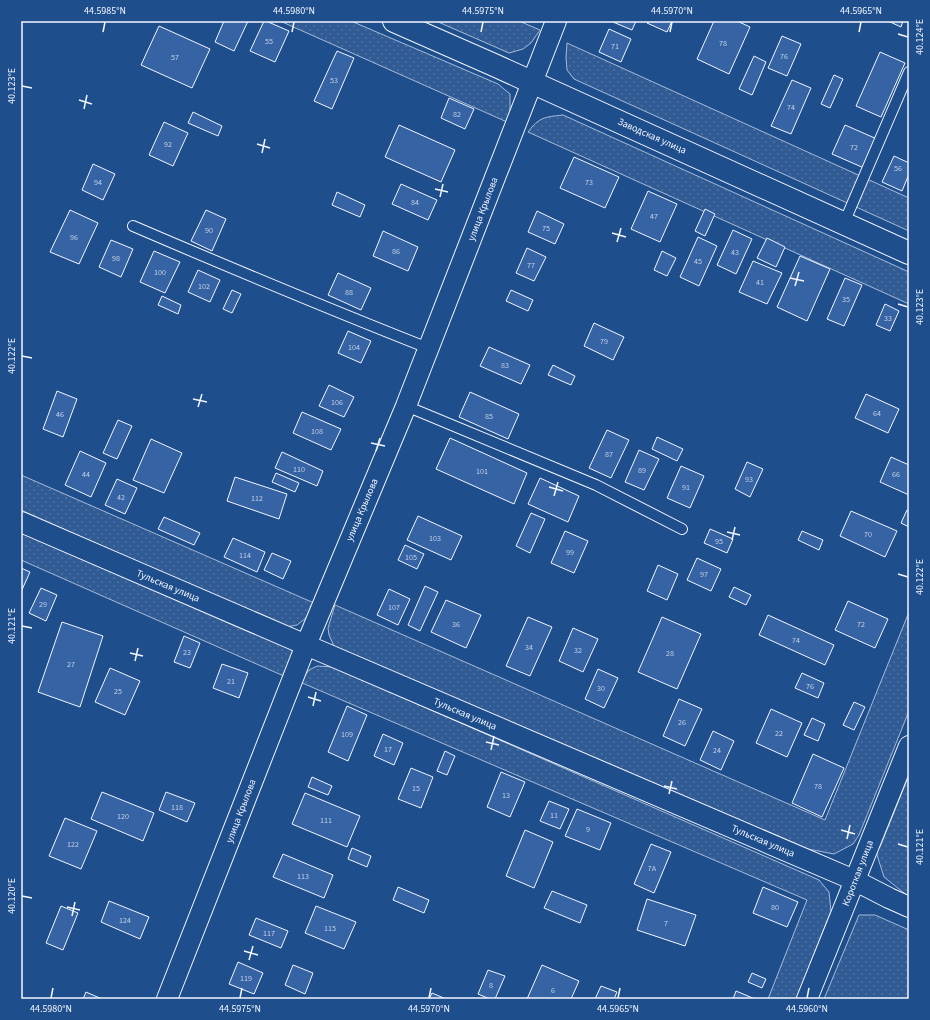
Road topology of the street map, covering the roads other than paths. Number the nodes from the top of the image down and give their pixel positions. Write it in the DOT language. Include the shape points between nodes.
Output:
graph roads {
  1 [pos="394,21"];
  2 [pos="556,21"];
  3 [pos="909,72"];
  4 [pos="532,83"];
  5 [pos="844,223"];
  6 [pos="133,226"];
  7 [pos="909,253"];
  8 [pos="428,348"];
  9 [pos="406,406"];
  10 [pos="21,522"];
  11 [pos="682,529"];
  12 [pos="306,645"];
  13 [pos="909,746"];
  14 [pos="854,880"];
  15 [pos="909,907"];
  16 [pos="167,999"];
  17 [pos="806,999"];
  1 -- 4 [label="main road, Заводская улица"];
  2 -- 4 [label="street, улица Крылова"];
  3 -- 5 [label="lane"];
  4 -- 5 [label="main road, Заводская улица"];
  4 -- 8 [label="street, улица Крылова"];
  5 -- 7 [label="main road, Заводская улица"];
  6 -- 8 [label="lane"];
  8 -- 9 [label="street, улица Крылова"];
  9 -- 11 [label="lane" via="596,485"];
  9 -- 12 [label="street, улица Крылова"];
  10 -- 12 [label="street, Тульская улица"];
  12 -- 14 [label="street, Тульская улица"];
  12 -- 16 [label="street, улица Крылова"];
  13 -- 14 [label="street, Короткая улица"];
  14 -- 15 [label="street, Тульская улица"];
  14 -- 17 [label="street, Короткая улица"];
}
